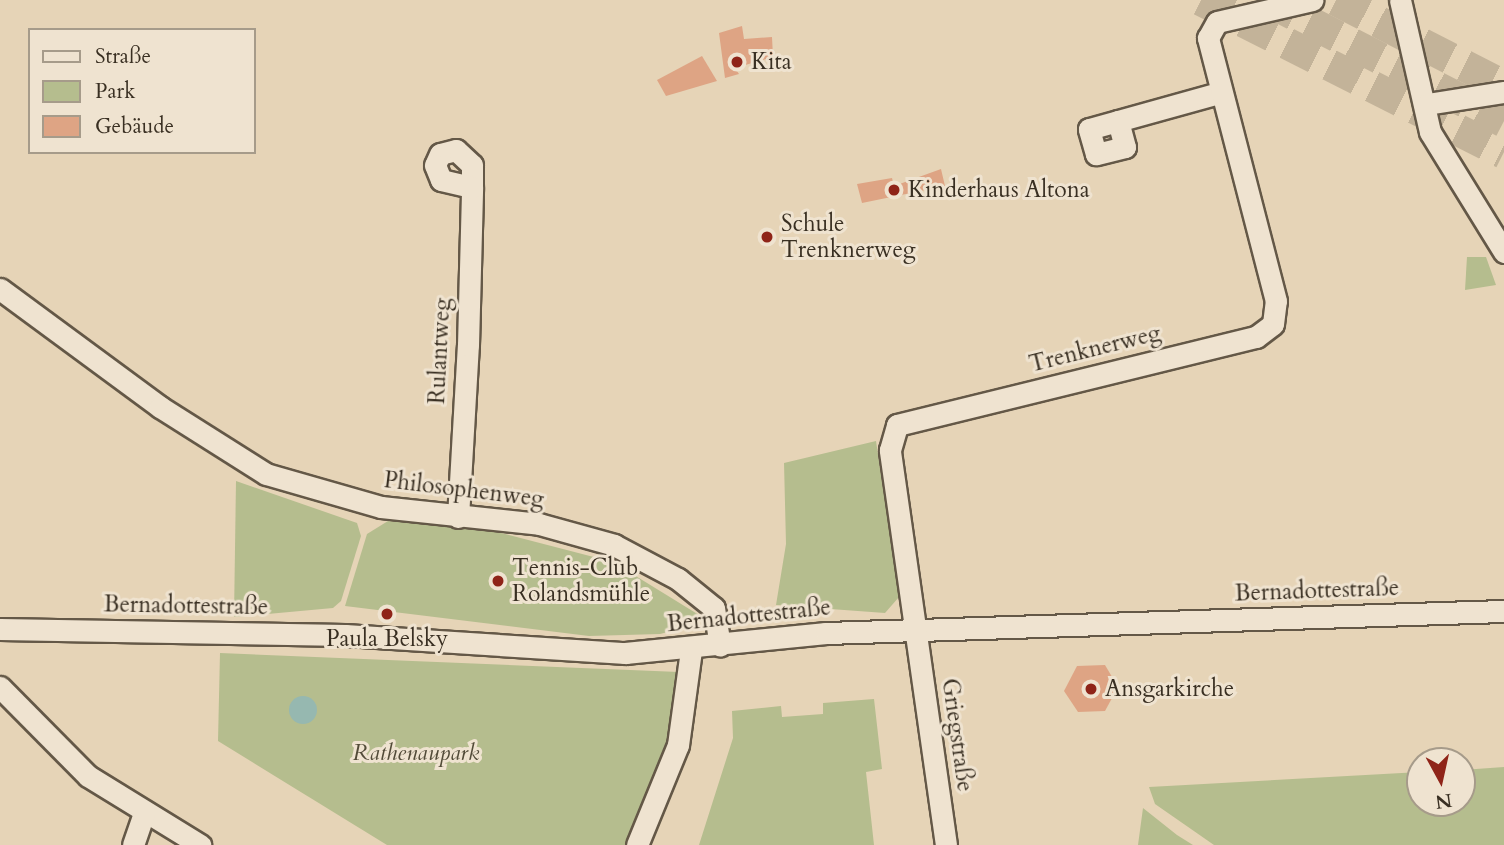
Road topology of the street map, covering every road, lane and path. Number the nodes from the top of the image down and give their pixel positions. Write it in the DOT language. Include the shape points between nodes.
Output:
graph roads {
  1 [pos="1312,0"];
  2 [pos="1399,0"];
  3 [pos="1504,92"];
  4 [pos="1219,93"];
  5 [pos="1427,104"];
  6 [pos="1118,121"];
  7 [pos="472,187"];
  8 [pos="1504,253"];
  9 [pos="0,289"];
  10 [pos="457,517"];
  11 [pos="1504,611"];
  12 [pos="0,629"];
  13 [pos="914,632"];
  14 [pos="720,646"];
  15 [pos="691,650"];
  16 [pos="0,687"];
  17 [pos="144,813"];
  18 [pos="133,845"];
  19 [pos="201,845"];
  20 [pos="637,845"];
  21 [pos="946,845"];
  1 -- 4 [label="street, Trenknerweg" via="1211,28 1209,55"];
  2 -- 5 [label="street"];
  3 -- 5 [label="street"];
  4 -- 6 [label="street"];
  4 -- 13 [label="street, Trenknerweg" via="1276,301 1273,324 1256,337 897,425 890,450"];
  5 -- 8 [label="street" via="1443,157"];
  7 -- 10 [label="street, Rulantweg"];
  9 -- 10 [label="street, Philosophenweg" via="160,407 267,474 381,507"];
  10 -- 14 [label="street, Philosophenweg" via="538,524 614,545 678,579 714,608"];
  11 -- 13 [label="street, Bernadottestraße"];
  12 -- 15 [label="street, Bernadottestraße" via="368,636 625,653"];
  13 -- 14 [label="street, Bernadottestraße" via="826,633"];
  13 -- 21 [label="street, Griegstraße"];
  14 -- 15 [label="street, Bernadottestraße"];
  15 -- 20 [label="street" via="678,745"];
  16 -- 17 [label="street" via="88,776"];
  17 -- 18 [label="street"];
  17 -- 19 [label="street"];
}
